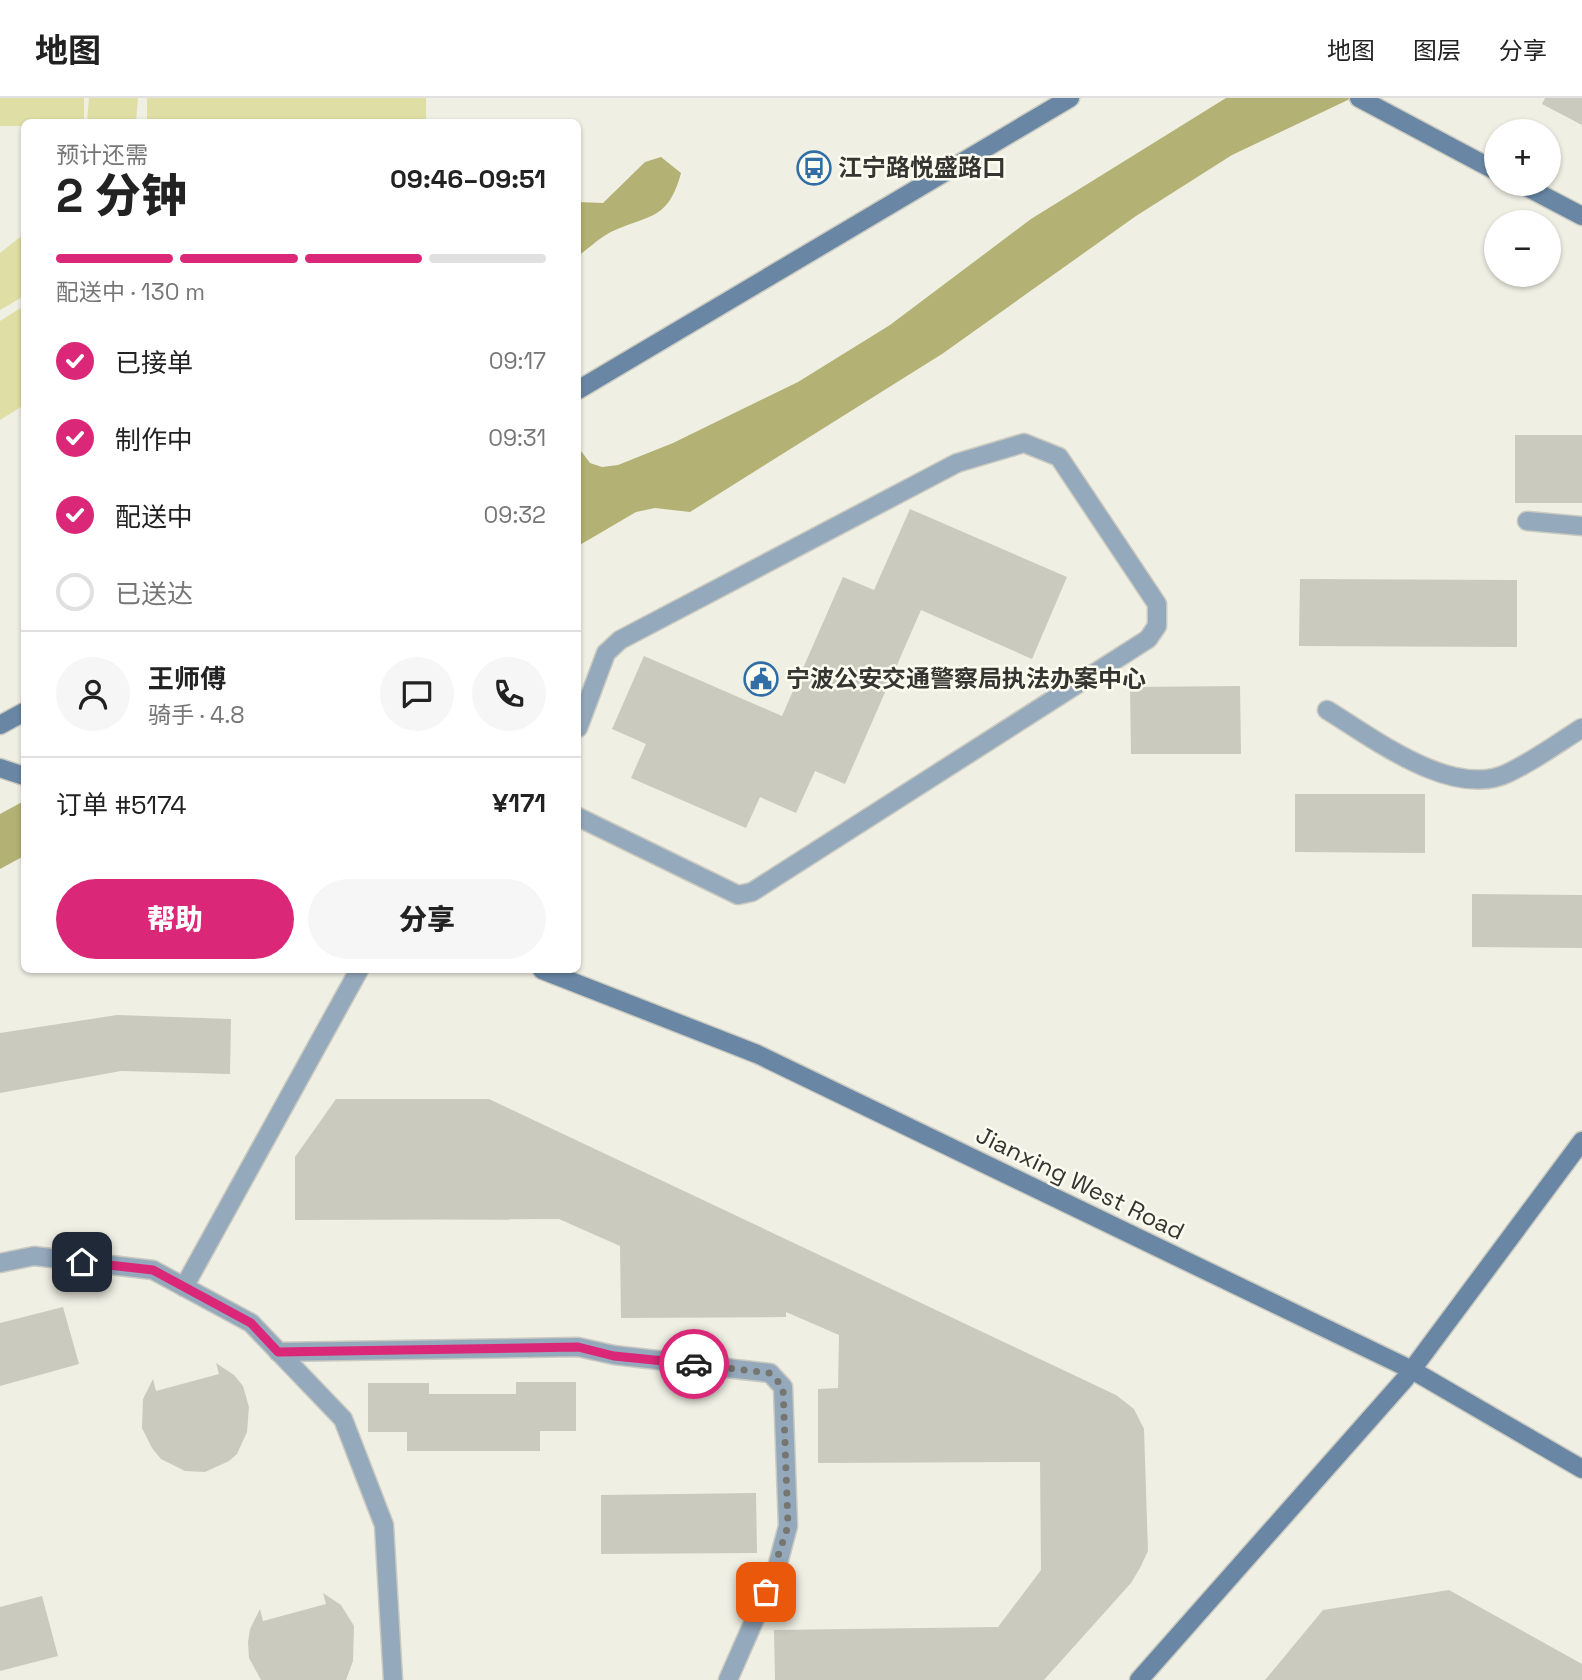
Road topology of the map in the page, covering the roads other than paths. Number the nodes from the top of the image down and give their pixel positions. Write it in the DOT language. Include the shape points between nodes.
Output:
graph roads {
  1 [pos="1070,98"];
  2 [pos="1359,98"];
  3 [pos="1484,165"];
  4 [pos="1544,196"];
  5 [pos="1582,216"];
  6 [pos="581,388"];
  7 [pos="1527,521"];
  8 [pos="1582,526"];
  9 [pos="1327,710"];
  10 [pos="21,714"];
  11 [pos="581,721"];
  12 [pos="0,725"];
  13 [pos="1582,728"];
  14 [pos="0,768"];
  15 [pos="21,775"];
  16 [pos="581,818"];
  17 [pos="357,973"];
  18 [pos="550,973"];
  19 [pos="1582,1141"];
  20 [pos="0,1263"];
  21 [pos="184,1287"];
  22 [pos="278,1352"];
  23 [pos="1412,1370"];
  24 [pos="1582,1468"];
  25 [pos="393,1680"];
  26 [pos="728,1680"];
  27 [pos="1139,1680"];
  1 -- 6 [label="street"];
  2 -- 3 [label="street"];
  4 -- 5 [label="street"];
  7 -- 8 [label="lane"];
  9 -- 13 [label="lane" via="1409,760 1460,780 1506,774"];
  10 -- 12 [label="street"];
  11 -- 16 [label="lane" via="606,653 620,640 957,463 1024,443 1059,457 1157,604 1157,626 1148,639 752,892 738,895"];
  14 -- 15 [label="street"];
  17 -- 21 [label="lane"];
  18 -- 23 [label="street, Jianxing West Road" via="757,1054"];
  19 -- 23 [label="street"];
  20 -- 21 [label="lane" via="34,1256 153,1270"];
  21 -- 22 [label="lane" via="251,1323"];
  22 -- 25 [label="lane" via="343,1419 384,1525"];
  22 -- 26 [label="lane" via="578,1347 614,1356 770,1373 783,1387 788,1526 776,1571"];
  23 -- 24 [label="street, Jianxing West Road"];
  23 -- 27 [label="street"];
}
